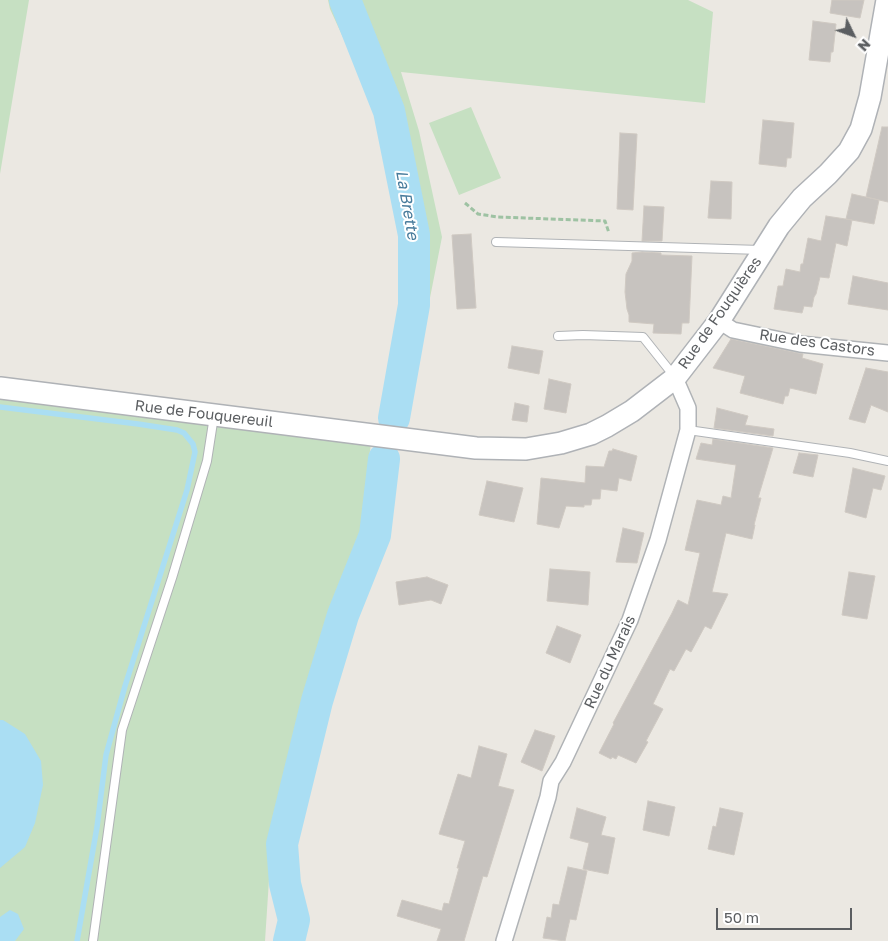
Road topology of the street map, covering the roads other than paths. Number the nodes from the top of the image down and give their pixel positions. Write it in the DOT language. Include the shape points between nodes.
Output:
graph roads {
  1 [pos="887,0"];
  2 [pos="496,242"];
  3 [pos="763,250"];
  4 [pos="719,321"];
  5 [pos="558,336"];
  6 [pos="888,353"];
  7 [pos="675,378"];
  8 [pos="0,388"];
  9 [pos="214,415"];
  10 [pos="688,430"];
  11 [pos="408,440"];
  12 [pos="888,461"];
  13 [pos="93,941"];
  14 [pos="504,941"];
  1 -- 3 [label="street, Rue de Fouquières" via="870,97 861,129 849,151 802,198"];
  2 -- 3 [label="lane"];
  3 -- 4 [label="street, Rue de Fouquières"];
  4 -- 6 [label="street, Rue des Castors" via="733,330 800,344"];
  4 -- 7 [label="street, Rue de Fouquières"];
  5 -- 7 [label="lane" via="644,337"];
  7 -- 10 [label="street, Rue du Marais" via="688,408"];
  7 -- 11 [label="street, Rue de Fouquières" via="607,426 561,442 526,449 476,448"];
  8 -- 9 [label="street, Rue de Fouquereuil"];
  9 -- 11 [label="street, Rue de Fouquereuil"];
  9 -- 13 [label="lane" via="207,461 122,730"];
  10 -- 12 [label="lane"];
  10 -- 14 [label="street, Rue du Marais" via="658,540 630,620 551,781"];
}
